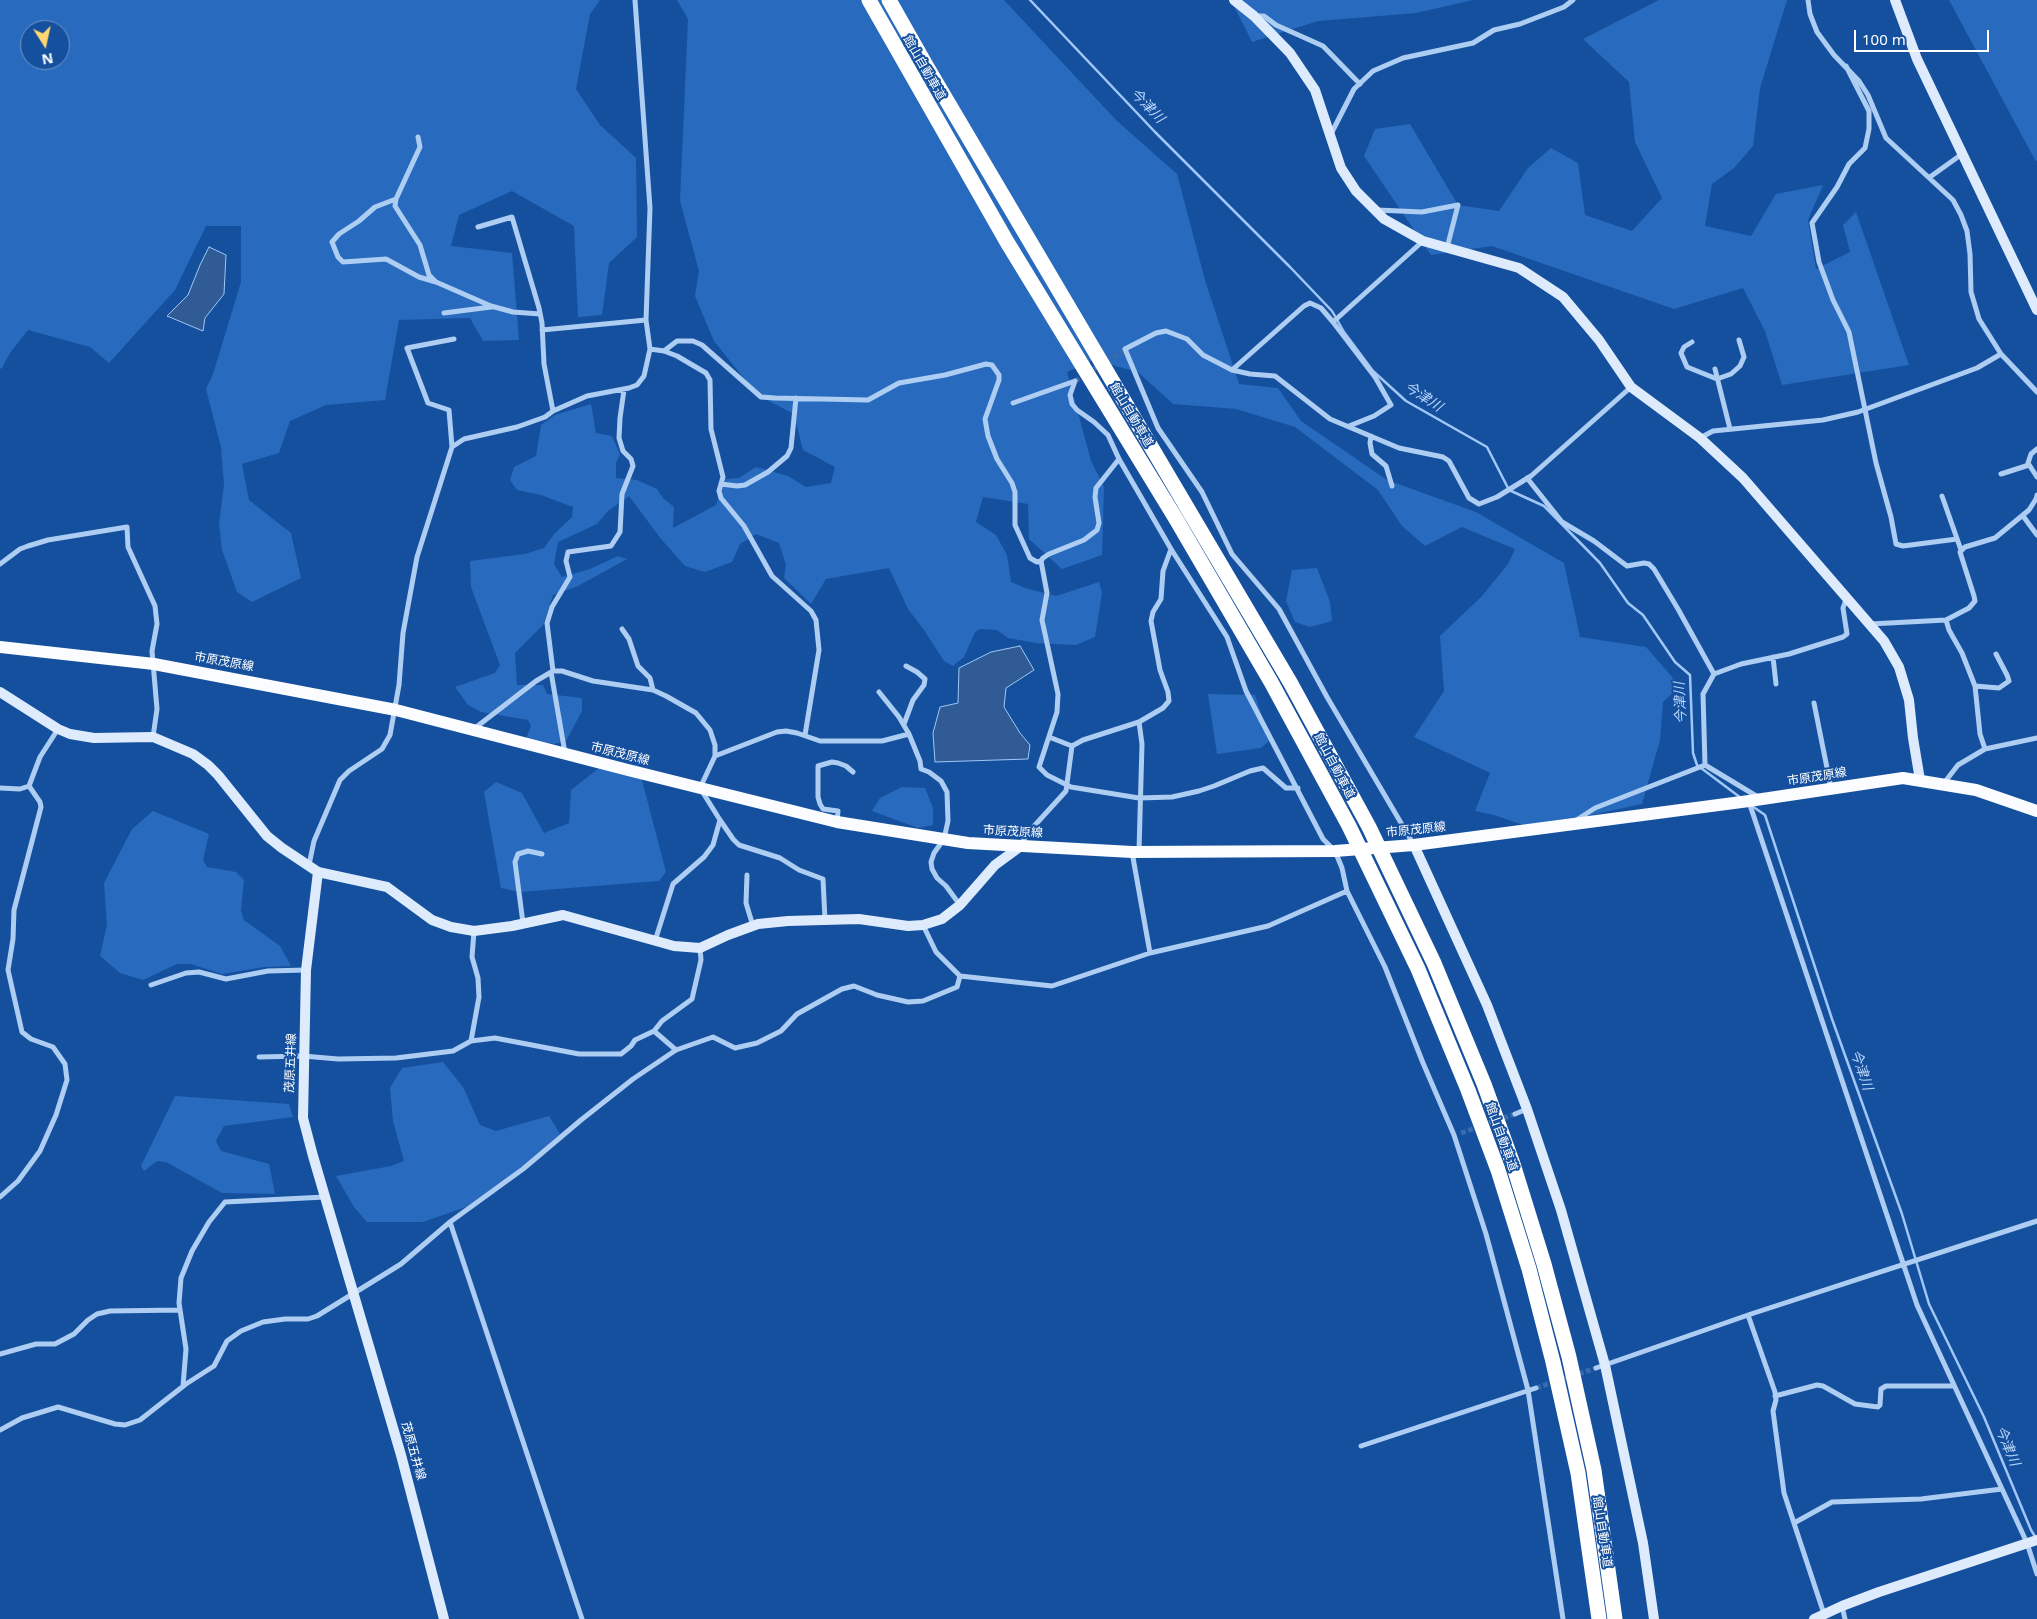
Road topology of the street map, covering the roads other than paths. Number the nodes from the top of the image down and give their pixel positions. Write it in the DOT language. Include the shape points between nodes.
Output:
graph roads {
  1 [pos="634,0"];
  2 [pos="870,0"];
  3 [pos="889,0"];
  4 [pos="1234,0"];
  5 [pos="1573,0"];
  6 [pos="1808,0"];
  7 [pos="1896,0"];
  8 [pos="1254,16"];
  9 [pos="1846,66"];
  10 [pos="1360,84"];
  11 [pos="1330,136"];
  12 [pos="418,137"];
  13 [pos="1963,154"];
  14 [pos="1930,177"];
  15 [pos="396,199"];
  16 [pos="1374,210"];
  17 [pos="478,227"];
  18 [pos="1424,241"];
  19 [pos="1447,248"];
  20 [pos="436,282"];
  21 [pos="494,307"];
  22 [pos="2037,310"];
  23 [pos="444,314"];
  24 [pos="540,314"];
  25 [pos="646,320"];
  26 [pos="1333,322"];
  27 [pos="542,330"];
  28 [pos="454,339"];
  29 [pos="1740,340"];
  30 [pos="1692,342"];
  31 [pos="650,349"];
  32 [pos="664,351"];
  33 [pos="2000,354"];
  34 [pos="1714,369"];
  35 [pos="1232,370"];
  36 [pos="1717,379"];
  37 [pos="1631,387"];
  38 [pos="624,390"];
  39 [pos="2037,392"];
  40 [pos="796,398"];
  41 [pos="1014,403"];
  42 [pos="1866,409"];
  43 [pos="553,411"];
  44 [pos="1349,426"];
  45 [pos="1730,429"];
  46 [pos="1371,436"];
  47 [pos="1700,438"];
  48 [pos="452,447"];
  49 [pos="2037,449"];
  50 [pos="1119,459"];
  51 [pos="2028,465"];
  52 [pos="2001,474"];
  53 [pos="2037,477"];
  54 [pos="1527,478"];
  55 [pos="721,484"];
  56 [pos="1392,486"];
  57 [pos="2037,494"];
  58 [pos="1942,496"];
  59 [pos="2023,516"];
  60 [pos="2037,535"];
  61 [pos="1957,539"];
  62 [pos="1171,549"];
  63 [pos="1961,550"];
  64 [pos="1041,561"];
  65 [pos="0,564"];
  66 [pos="1847,597"];
  67 [pos="1946,620"];
  68 [pos="1869,624"];
  69 [pos="622,629"];
  70 [pos="0,647"];
  71 [pos="1996,654"];
  72 [pos="1773,657"];
  73 [pos="154,664"];
  74 [pos="906,666"];
  75 [pos="552,671"];
  76 [pos="1714,674"];
  77 [pos="1776,684"];
  78 [pos="1975,686"];
  79 [pos="653,690"];
  80 [pos="0,692"];
  81 [pos="879,692"];
  82 [pos="1814,703"];
  83 [pos="396,710"];
  84 [pos="1139,722"];
  85 [pos="904,724"];
  86 [pos="58,729"];
  87 [pos="473,730"];
  88 [pos="909,734"];
  89 [pos="804,735"];
  90 [pos="153,737"];
  91 [pos="1049,737"];
  92 [pos="2037,738"];
  93 [pos="1072,746"];
  94 [pos="1985,749"];
  95 [pos="565,754"];
  96 [pos="715,756"];
  97 [pos="1705,765"];
  98 [pos="853,772"];
  99 [pos="1920,780"];
  100 [pos="1944,783"];
  101 [pos="1067,785"];
  102 [pos="29,786"];
  103 [pos="0,788"];
  104 [pos="700,788"];
  105 [pos="1298,788"];
  106 [pos="1831,788"];
  107 [pos="1139,798"];
  108 [pos="1749,801"];
  109 [pos="2037,811"];
  110 [pos="720,820"];
  111 [pos="837,822"];
  112 [pos="1570,825"];
  113 [pos="944,839"];
  114 [pos="1414,845"];
  115 [pos="1021,846"];
  116 [pos="1335,851"];
  117 [pos="1135,852"];
  118 [pos="542,854"];
  119 [pos="309,866"];
  120 [pos="318,872"];
  121 [pos="747,875"];
  122 [pos="1347,891"];
  123 [pos="960,905"];
  124 [pos="825,920"];
  125 [pos="523,924"];
  126 [pos="923,925"];
  127 [pos="753,926"];
  128 [pos="474,931"];
  129 [pos="655,941"];
  130 [pos="700,948"];
  131 [pos="1150,953"];
  132 [pos="306,970"];
  133 [pos="960,976"];
  134 [pos="151,985"];
  135 [pos="654,1031"];
  136 [pos="471,1041"];
  137 [pos="676,1050"];
  138 [pos="303,1056"];
  139 [pos="259,1057"];
  140 [pos="1528,1109"];
  141 [pos="1516,1114"];
  142 [pos="1461,1134"];
  143 [pos="1454,1135"];
  144 [pos="0,1197"];
  145 [pos="325,1197"];
  146 [pos="2037,1221"];
  147 [pos="450,1222"];
  148 [pos="1905,1264"];
  149 [pos="354,1294"];
  150 [pos="180,1310"];
  151 [pos="1748,1315"];
  152 [pos="0,1354"];
  153 [pos="1600,1366"];
  154 [pos="183,1386"];
  155 [pos="1954,1386"];
  156 [pos="1536,1388"];
  157 [pos="1528,1390"];
  158 [pos="1775,1396"];
  159 [pos="0,1430"];
  160 [pos="1361,1446"];
  161 [pos="2002,1489"];
  162 [pos="1794,1522"];
  163 [pos="2032,1541"];
  164 [pos="2037,1574"];
  165 [pos="1842,1606"];
  166 [pos="1824,1614"];
  167 [pos="444,1619"];
  168 [pos="582,1619"];
  169 [pos="1563,1619"];
  170 [pos="1599,1619"];
  171 [pos="1616,1619"];
  172 [pos="1654,1619"];
  173 [pos="1814,1619"];
  174 [pos="1845,1619"];
  1 -- 25 [label="street" via="650,208"];
  2 -- 170 [label="highway, 館山自動車道" via="1007,242 1280,698 1349,826 1436,1010 1498,1170 1554,1362 1578,1473"];
  3 -- 171 [label="highway, 館山自動車道" via="1290,682 1369,827 1434,963 1470,1047 1544,1264 1594,1470"];
  4 -- 8 [label="street"];
  5 -- 10 [label="street" via="1564,8 1494,30 1473,43 1389,63 1373,71"];
  6 -- 9 [label="street" via="1817,32"];
  7 -- 13 [label="street" via="1917,59"];
  8 -- 10 [label="street" via="1264,16 1276,25 1323,46"];
  8 -- 11 [label="street" via="1290,53 1315,90"];
  9 -- 14 [label="street" via="1868,95 1886,138"];
  9 -- 42 [label="street" via="1869,111 1867,143 1849,164 1812,223 1819,262 1849,332"];
  10 -- 11 [label="street" via="1354,89"];
  11 -- 16 [label="street" via="1341,168"];
  12 -- 15 [label="street" via="420,147"];
  13 -- 14 [label="street"];
  13 -- 22 [label="street"];
  14 -- 33 [label="street" via="1953,200 1962,215 1967,231 1974,304"];
  15 -- 20 [label="street" via="396,206 420,245 430,275"];
  15 -- 20 [label="street" via="375,207 339,234 332,242 333,249 344,262 386,259 419,277"];
  16 -- 18 [label="street" via="1384,220"];
  16 -- 19 [label="street" via="1422,212 1458,205"];
  17 -- 24 [label="street" via="512,217"];
  18 -- 19 [label="street"];
  18 -- 26 [label="street"];
  19 -- 37 [label="street" via="1518,268 1563,297 1599,340"];
  20 -- 21 [label="street"];
  21 -- 23 [label="street"];
  21 -- 24 [label="street"];
  24 -- 27 [label="street"];
  25 -- 27 [label="street"];
  25 -- 31 [label="street"];
  26 -- 35 [label="street" via="1321,308 1310,302"];
  26 -- 44 [label="street" via="1375,377 1391,405"];
  27 -- 43 [label="street" via="544,364"];
  28 -- 48 [label="street" via="407,348 428,403 449,410"];
  29 -- 36 [label="street" via="1744,357 1740,366 1731,374"];
  30 -- 36 [label="street" via="1681,353 1687,367"];
  31 -- 32 [label="street"];
  31 -- 38 [label="street" via="644,376 636,385"];
  32 -- 40 [label="street" via="677,341 693,341 712,352 761,397"];
  32 -- 55 [label="street" via="696,366 710,380 711,429 723,477"];
  33 -- 39 [label="street"];
  33 -- 42 [label="street" via="1977,368"];
  34 -- 36 [label="street"];
  35 -- 44 [label="street" via="1276,376 1330,419"];
  35 -- 114 [label="street" via="1203,355 1187,339 1166,331 1125,349 1158,428 1202,492 1232,554 1279,609"];
  36 -- 45 [label="street"];
  37 -- 47 [label="street"];
  37 -- 54 [label="street"];
  38 -- 43 [label="street" via="587,396"];
  38 -- 75 [label="street" via="619,438 633,466 622,494 620,532 611,546 568,552 566,561 570,577 547,622"];
  40 -- 55 [label="street" via="791,448 787,456 745,485"];
  40 -- 64 [label="street" via="868,400 899,384 992,365 999,380 985,419 988,436 1015,492 1015,525 1030,558"];
  41 -- 50 [label="street" via="1075,381 1070,396 1072,404 1108,435"];
  42 -- 45 [label="street" via="1823,420"];
  42 -- 61 [label="street" via="1896,544 1903,546"];
  43 -- 48 [label="street" via="517,427 464,439"];
  44 -- 46 [label="street"];
  45 -- 47 [label="street" via="1713,431"];
  46 -- 54 [label="street" via="1400,448 1443,457 1449,461 1469,498 1479,504"];
  46 -- 56 [label="street" via="1372,454 1386,466"];
  47 -- 66 [label="street" via="1743,478"];
  48 -- 83 [label="street" via="418,557 402,633"];
  49 -- 51 [label="street" via="2031,454"];
  50 -- 62 [label="street"];
  50 -- 64 [label="street" via="1096,488 1097,530"];
  51 -- 52 [label="street"];
  51 -- 53 [label="street"];
  54 -- 76 [label="street" via="1562,522 1627,566 1644,563 1654,569"];
  55 -- 89 [label="street" via="721,498 744,526 772,576 811,611 816,620 819,650"];
  57 -- 59 [label="street"];
  58 -- 61 [label="street"];
  59 -- 60 [label="street"];
  59 -- 63 [label="street" via="1995,538"];
  61 -- 63 [label="street"];
  62 -- 84 [label="street" via="1163,571 1161,599 1151,621 1169,701"];
  62 -- 105 [label="street" via="1227,637 1246,691"];
  63 -- 67 [label="street" via="1974,601 1969,608"];
  64 -- 91 [label="street" via="1048,593 1042,620 1058,694 1057,712"];
  65 -- 73 [label="street" via="20,549 35,544 127,527 128,547 155,606"];
  66 -- 68 [label="street"];
  66 -- 72 [label="street" via="1843,608 1847,634"];
  67 -- 68 [label="street"];
  67 -- 78 [label="street"];
  68 -- 99 [label="street" via="1884,641 1899,667 1909,700"];
  69 -- 79 [label="street" via="630,639 638,666 650,678"];
  70 -- 73 [label="main road, 市原茂原線"];
  71 -- 78 [label="street" via="2008,681 1999,688"];
  72 -- 76 [label="street"];
  72 -- 77 [label="street"];
  73 -- 83 [label="main road, 市原茂原線"];
  73 -- 90 [label="street" via="157,709"];
  74 -- 85 [label="street" via="925,679"];
  75 -- 79 [label="street"];
  75 -- 87 [label="street"];
  75 -- 95 [label="street"];
  76 -- 97 [label="street" via="1703,694"];
  78 -- 94 [label="street" via="1980,734"];
  79 -- 96 [label="street" via="696,713 710,730"];
  80 -- 86 [label="street"];
  81 -- 85 [label="street"];
  82 -- 106 [label="street"];
  83 -- 87 [label="main road, 市原茂原線"];
  83 -- 119 [label="street" via="390,735 382,749 340,780 314,841"];
  84 -- 93 [label="street"];
  84 -- 107 [label="street" via="1142,744"];
  85 -- 88 [label="street"];
  86 -- 90 [label="street" via="94,738"];
  86 -- 102 [label="street" via="40,757"];
  87 -- 95 [label="main road, 市原茂原線"];
  88 -- 89 [label="street" via="882,741 820,741"];
  88 -- 113 [label="street" via="921,769 929,772 947,792 948,821"];
  89 -- 96 [label="street" via="777,732"];
  90 -- 119 [label="street" via="193,754 208,765 267,836"];
  91 -- 93 [label="street"];
  91 -- 101 [label="street" via="1039,767"];
  92 -- 94 [label="street"];
  93 -- 101 [label="street"];
  94 -- 100 [label="street" via="1958,765"];
  95 -- 104 [label="main road, 市原茂原線"];
  96 -- 104 [label="street"];
  97 -- 108 [label="street"];
  97 -- 112 [label="street" via="1595,808"];
  98 -- 111 [label="street" via="838,762 818,766 820,804 823,809 838,811"];
  99 -- 100 [label="main road, 市原茂原線"];
  99 -- 106 [label="main road, 市原茂原線" via="1903,778"];
  100 -- 109 [label="main road, 市原茂原線" via="1994,794"];
  101 -- 107 [label="street"];
  101 -- 115 [label="street" via="1066,791 1026,835"];
  102 -- 103 [label="street"];
  102 -- 144 [label="street" via="41,807 14,910 8,970 22,1032 53,1047 65,1064 67,1080 40,1151 18,1181"];
  104 -- 110 [label="street"];
  104 -- 111 [label="main road, 市原茂原線"];
  105 -- 107 [label="street" via="1286,788 1263,768 1172,797"];
  105 -- 116 [label="street" via="1323,840"];
  106 -- 108 [label="main road, 市原茂原線"];
  107 -- 117 [label="street"];
  108 -- 112 [label="main road, 市原茂原線"];
  108 -- 148 [label="street"];
  110 -- 124 [label="street" via="739,845 780,858 823,879"];
  110 -- 129 [label="street" via="713,845 704,857 672,884"];
  111 -- 113 [label="main road, 市原茂原線"];
  112 -- 114 [label="main road, 市原茂原線"];
  113 -- 115 [label="main road, 市原茂原線"];
  113 -- 123 [label="street" via="934,853 932,869"];
  114 -- 116 [label="main road, 市原茂原線"];
  114 -- 140 [label="street" via="1487,1005"];
  115 -- 117 [label="main road, 市原茂原線"];
  115 -- 123 [label="street" via="995,865"];
  116 -- 117 [label="main road, 市原茂原線"];
  116 -- 122 [label="street"];
  117 -- 131 [label="street"];
  118 -- 125 [label="street" via="528,851 518,854 515,862"];
  119 -- 120 [label="street"];
  120 -- 128 [label="street" via="387,887 432,920"];
  120 -- 132 [label="street, 茂原五井線"];
  121 -- 127 [label="street" via="746,904"];
  122 -- 131 [label="street" via="1268,926"];
  122 -- 143 [label="street" via="1385,967"];
  123 -- 126 [label="street" via="942,919"];
  124 -- 126 [label="street" via="859,919"];
  124 -- 127 [label="street"];
  125 -- 128 [label="street"];
  125 -- 129 [label="street" via="563,915"];
  126 -- 133 [label="street" via="936,952"];
  127 -- 130 [label="street"];
  128 -- 136 [label="street" via="472,957 479,997"];
  129 -- 130 [label="street"];
  130 -- 135 [label="street" via="701,960 692,999"];
  131 -- 133 [label="street" via="1052,986"];
  132 -- 134 [label="street" via="268,971 226,979 199,972 186,973"];
  132 -- 138 [label="street, 茂原五井線"];
  133 -- 137 [label="street" via="957,987 923,1001 908,1002 854,986 842,989 797,1014 781,1031 757,1044 735,1048 713,1037"];
  135 -- 136 [label="street" via="635,1040 621,1054 578,1054 504,1038"];
  135 -- 137 [label="street"];
  136 -- 138 [label="street" via="453,1051 396,1058"];
  137 -- 147 [label="street" via="633,1079 523,1169"];
  138 -- 139 [label="street"];
  138 -- 145 [label="street, 茂原五井線" via="303,1118"];
  140 -- 141 [label="street"];
  140 -- 153 [label="street" via="1561,1210"];
  142 -- 143 [label="street"];
  143 -- 157 [label="street" via="1486,1234"];
  145 -- 149 [label="street, 茂原五井線"];
  145 -- 150 [label="street" via="225,1202 192,1251 181,1278"];
  146 -- 148 [label="street"];
  147 -- 149 [label="street" via="401,1264"];
  147 -- 168 [label="street"];
  148 -- 151 [label="street"];
  148 -- 155 [label="street" via="1917,1305"];
  149 -- 154 [label="street" via="308,1319 263,1322 242,1331 227,1342 214,1366"];
  149 -- 167 [label="street, 茂原五井線"];
  150 -- 152 [label="street" via="96,1314 74,1334 55,1344 36,1344"];
  150 -- 154 [label="street" via="186,1349"];
  151 -- 153 [label="street"];
  151 -- 158 [label="street"];
  153 -- 172 [label="street" via="1643,1544"];
  154 -- 159 [label="street" via="135,1423 115,1424 58,1407 22,1418"];
  155 -- 158 [label="street" via="1886,1386 1881,1389 1878,1407 1855,1404 1817,1385"];
  155 -- 161 [label="street"];
  156 -- 157 [label="street"];
  157 -- 160 [label="street"];
  157 -- 169 [label="street"];
  158 -- 162 [label="street" via="1773,1411 1784,1494"];
  161 -- 162 [label="street" via="1921,1499 1832,1502"];
  161 -- 163 [label="street"];
  162 -- 166 [label="street"];
  163 -- 164 [label="street"];
  163 -- 165 [label="street"];
  165 -- 166 [label="street"];
  165 -- 174 [label="street"];
  166 -- 173 [label="street"];
}
